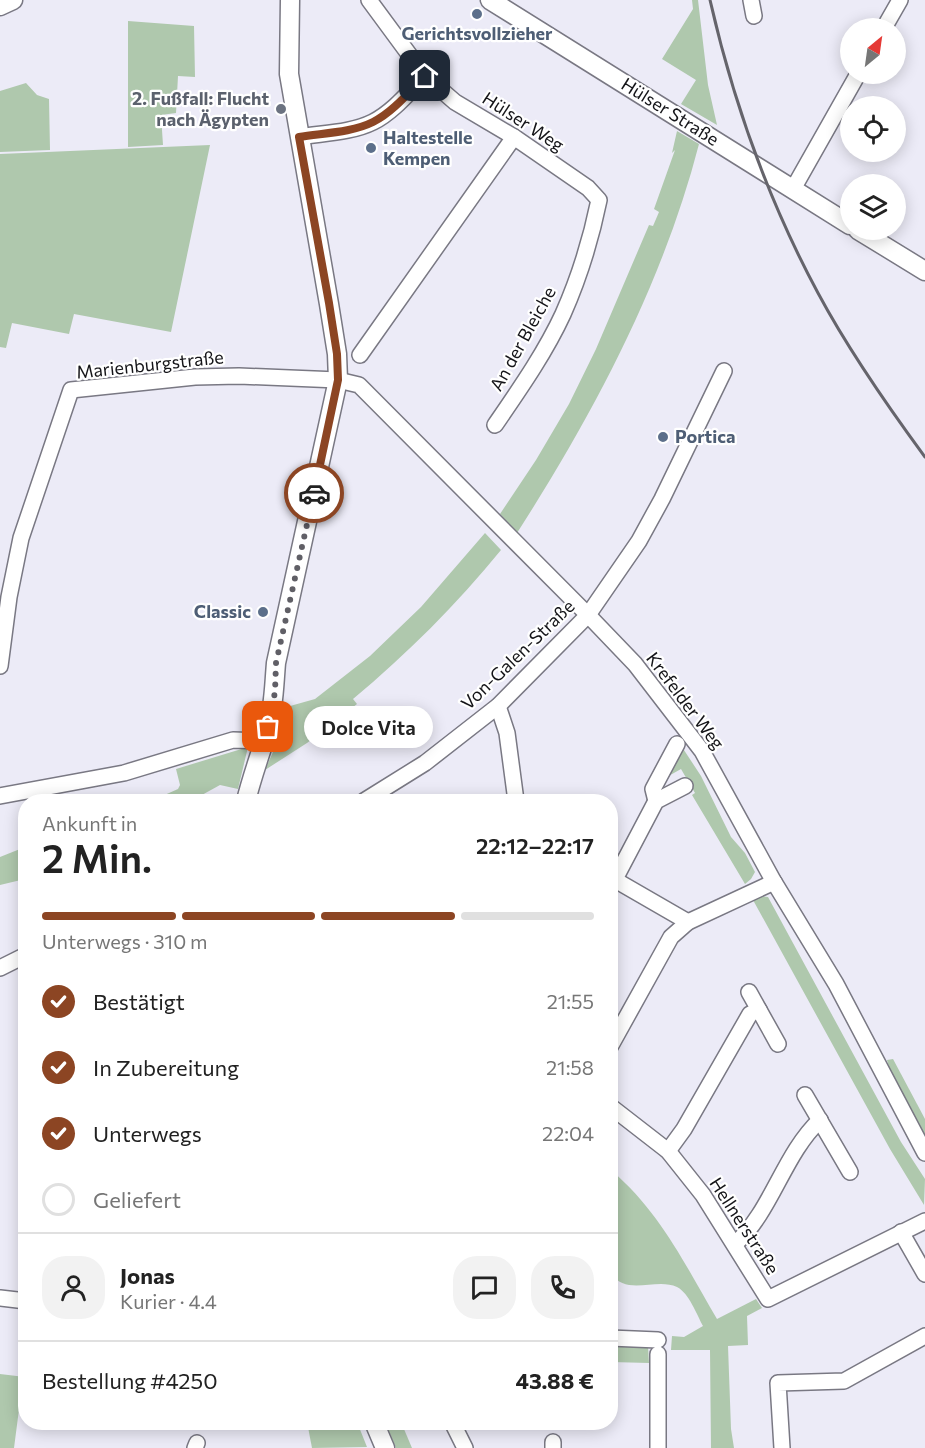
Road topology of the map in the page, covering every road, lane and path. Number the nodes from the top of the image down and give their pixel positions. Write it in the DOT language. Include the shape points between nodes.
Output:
graph roads {
  1 [pos="13,0"];
  2 [pos="290,0"];
  3 [pos="369,0"];
  4 [pos="490,0"];
  5 [pos="900,0"];
  6 [pos="0,6"];
  7 [pos="890,18"];
  8 [pos="425,76"];
  9 [pos="852,84"];
  10 [pos="299,137"];
  11 [pos="514,137"];
  12 [pos="793,189"];
  13 [pos="599,200"];
  14 [pos="840,219"];
  15 [pos="874,240"];
  16 [pos="925,271"];
  17 [pos="360,355"];
  18 [pos="724,372"];
  19 [pos="338,380"];
  20 [pos="495,425"];
  21 [pos="4,596"];
  22 [pos="588,615"];
  23 [pos="0,666"];
  24 [pos="498,706"];
  25 [pos="264,741"];
  26 [pos="677,744"];
  27 [pos="685,786"];
  28 [pos="248,794"];
  29 [pos="375,794"];
  30 [pos="515,794"];
  31 [pos="0,796"];
  32 [pos="656,801"];
  33 [pos="618,869"];
  34 [pos="618,881"];
  35 [pos="774,882"];
  36 [pos="688,922"];
  37 [pos="18,959"];
  38 [pos="0,968"];
  39 [pos="749,992"];
  40 [pos="762,1016"];
  41 [pos="618,1033"];
  42 [pos="778,1044"];
  43 [pos="806,1095"];
  44 [pos="618,1112"];
  45 [pos="820,1120"];
  46 [pos="828,1135"];
  47 [pos="800,1143"];
  48 [pos="668,1151"];
  49 [pos="925,1153"];
  50 [pos="850,1172"];
  51 [pos="925,1221"];
  52 [pos="902,1232"];
  53 [pos="735,1244"];
  54 [pos="925,1274"];
  55 [pos="0,1298"];
  56 [pos="18,1300"];
  57 [pos="925,1336"];
  58 [pos="618,1340"];
  59 [pos="378,1430"];
  60 [pos="456,1430"];
  61 [pos="386,1448"];
  62 [pos="465,1448"];
  63 [pos="658,1448"];
  64 [pos="783,1448"];
  1 -- 6 [label="main road"];
  2 -- 10 [label="main road" via="289,74"];
  3 -- 8 [label="street, Hülser Weg"];
  4 -- 12 [label="main road, Hülser Straße"];
  5 -- 7 [label="street"];
  8 -- 10 [label="street" via="390,111 373,122"];
  8 -- 11 [label="street, Hülser Weg" via="455,102"];
  9 -- 12 [label="street"];
  10 -- 19 [label="main road" via="329,303"];
  11 -- 13 [label="street, Hülser Weg" via="588,188"];
  11 -- 17 [label="street"];
  12 -- 14 [label="main road, Hülser Straße"];
  13 -- 20 [label="street, An der Bleiche" via="582,264 562,315"];
  15 -- 16 [label="main road"];
  18 -- 22 [label="street, Von-Galen-Straße" via="639,542"];
  19 -- 21 [label="street, Marienburgstraße" via="195,377 71,390"];
  19 -- 22 [label="street, Krefelder Weg" via="359,385 368,392"];
  19 -- 25 [label="main road" via="276,663 275,692"];
  21 -- 23 [label="street, Marienburgstraße"];
  22 -- 24 [label="street, Von-Galen-Straße"];
  22 -- 35 [label="street, Krefelder Weg" via="635,664 702,752"];
  24 -- 29 [label="street, Von-Galen-Straße" via="425,763"];
  24 -- 30 [label="street" via="507,733"];
  25 -- 28 [label="main road"];
  25 -- 31 [label="street" via="232,740 124,773"];
  26 -- 32 [label="street" via="653,789"];
  27 -- 32 [label="street"];
  32 -- 33 [label="street"];
  34 -- 36 [label="street"];
  35 -- 36 [label="street"];
  35 -- 49 [label="street, Krefelder Weg" via="836,984"];
  36 -- 41 [label="street" via="671,937"];
  37 -- 38 [label="street"];
  39 -- 40 [label="street"];
  40 -- 42 [label="street"];
  40 -- 48 [label="street" via="753,1029 740,1030"];
  43 -- 45 [label="street"];
  44 -- 48 [label="street, Hellnerstraße"];
  45 -- 46 [label="street"];
  45 -- 47 [label="street"];
  46 -- 47 [label="street" via="814,1143"];
  46 -- 50 [label="street"];
  47 -- 53 [label="street" via="748,1232"];
  48 -- 53 [label="street, Hellnerstraße" via="704,1195"];
  51 -- 52 [label="street, Hellnerstraße"];
  52 -- 53 [label="street, Hellnerstraße" via="768,1299"];
  52 -- 54 [label="street"];
  55 -- 56 [label="street"];
  57 -- 64 [label="street" via="844,1381 778,1383"];
  58 -- 63 [label="street" via="658,1347"];
  59 -- 61 [label="main road"];
  60 -- 62 [label="street"];
}
